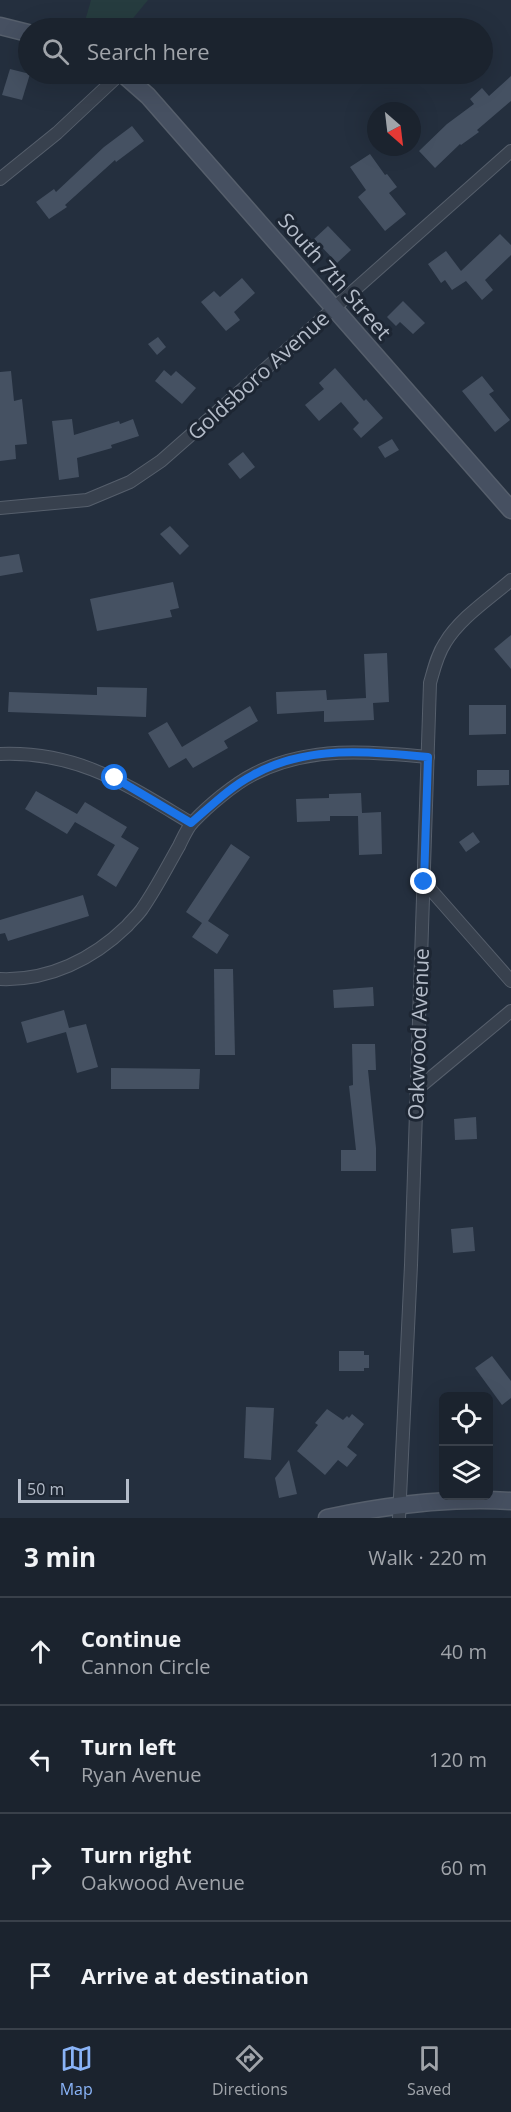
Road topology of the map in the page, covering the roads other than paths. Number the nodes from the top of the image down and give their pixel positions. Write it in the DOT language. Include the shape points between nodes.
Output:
graph roads {
  1 [pos="0,26"];
  2 [pos="18,30"];
  3 [pos="111,84"];
  4 [pos="134,84"];
  5 [pos="511,151"];
  6 [pos="0,180"];
  7 [pos="334,308"];
  8 [pos="0,508"];
  9 [pos="511,510"];
  10 [pos="511,580"];
  11 [pos="0,754"];
  12 [pos="428,757"];
  13 [pos="191,823"];
  14 [pos="424,882"];
  15 [pos="0,979"];
  16 [pos="511,981"];
  17 [pos="511,1011"];
  18 [pos="416,1090"];
  19 [pos="511,1501"];
  20 [pos="399,1511"];
  21 [pos="327,1518"];
  1 -- 2 [label="street"];
  3 -- 6 [label="street"];
  4 -- 7 [label="street, South 7th Street"];
  5 -- 7 [label="street, Goldsboro Avenue"];
  7 -- 8 [label="street, Goldsboro Avenue" via="161,461 130,482 87,500"];
  7 -- 9 [label="street, South 7th Street"];
  10 -- 12 [label="street, Oakwood Avenue" via="465,620 438,657 430,683"];
  11 -- 13 [label="street" via="39,754 78,764 115,778"];
  12 -- 13 [label="street" via="368,751 286,761 253,775"];
  12 -- 14 [label="street, Oakwood Avenue"];
  13 -- 15 [label="street" via="141,911 113,939 70,966 41,975"];
  14 -- 16 [label="street"];
  14 -- 18 [label="street, Oakwood Avenue"];
  17 -- 18 [label="street"];
  18 -- 20 [label="street, Oakwood Avenue"];
  19 -- 20 [label="street" via="431,1501"];
  20 -- 21 [label="street"];
}
